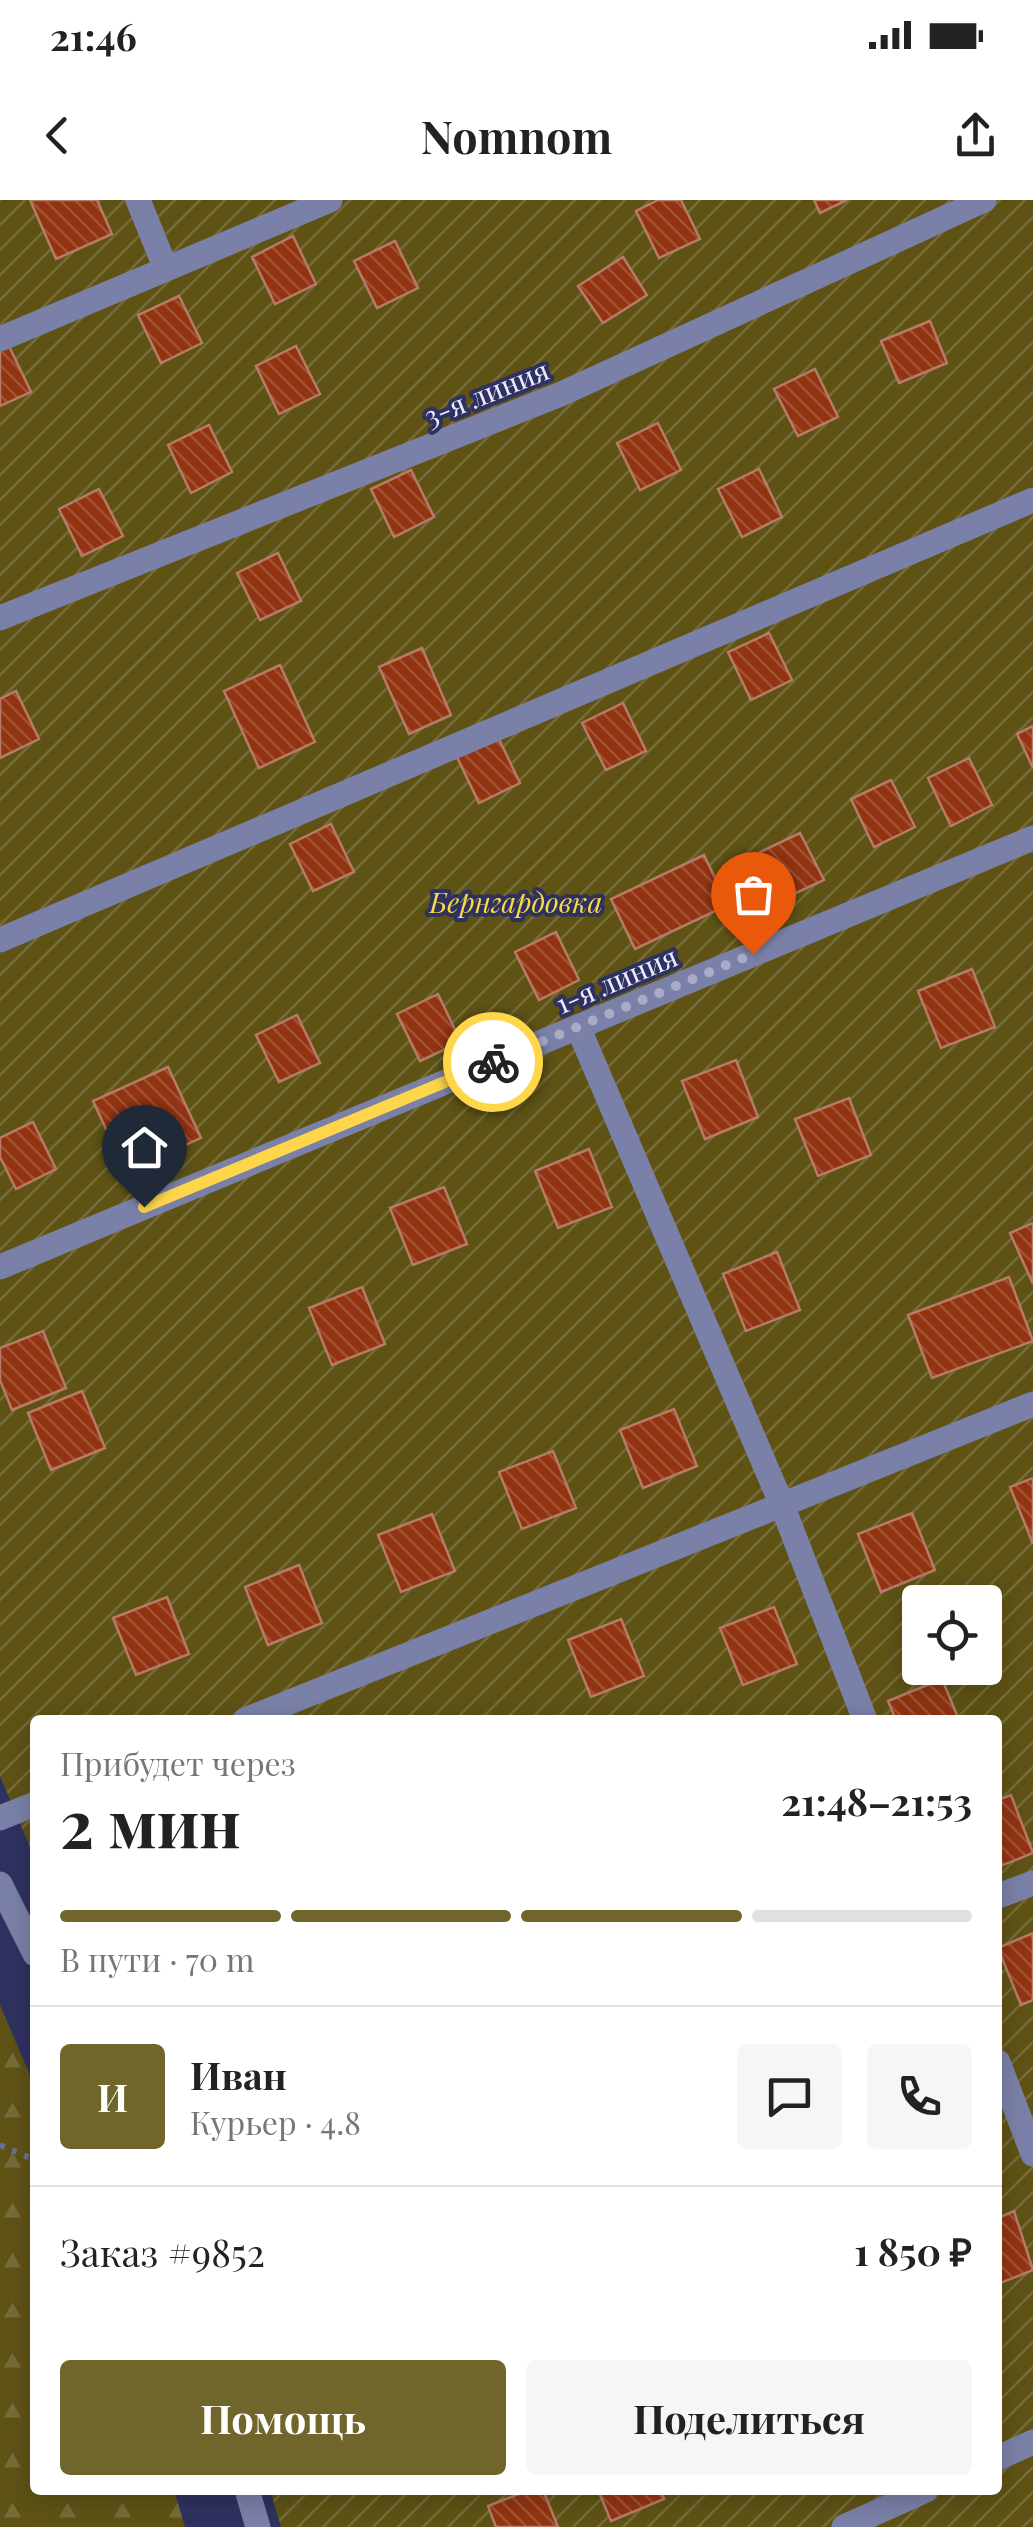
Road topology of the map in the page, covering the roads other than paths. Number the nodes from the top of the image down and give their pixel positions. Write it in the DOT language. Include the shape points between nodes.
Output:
graph roads {
  1 [pos="138,200"];
  2 [pos="330,200"];
  3 [pos="984,200"];
  4 [pos="166,268"];
  5 [pos="0,338"];
  6 [pos="1033,500"];
  7 [pos="0,618"];
  8 [pos="1033,838"];
  9 [pos="0,940"];
  10 [pos="578,1027"];
  11 [pos="0,1267"];
  12 [pos="1033,1404"];
  13 [pos="782,1505"];
  14 [pos="257,1715"];
  15 [pos="863,1715"];
  16 [pos="30,1806"];
  17 [pos="0,1818"];
  18 [pos="1033,1882"];
  19 [pos="0,1884"];
  20 [pos="1002,1894"];
  21 [pos="30,1944"];
  22 [pos="1002,2073"];
  23 [pos="1033,2154"];
  24 [pos="1033,2442"];
  25 [pos="1002,2456"];
  26 [pos="248,2495"];
  27 [pos="915,2495"];
  28 [pos="258,2527"];
  29 [pos="844,2527"];
  1 -- 4 [label="street"];
  2 -- 4 [label="street"];
  3 -- 7 [label="street, 3-я линия" via="561,394"];
  4 -- 5 [label="street"];
  6 -- 9 [label="street"];
  8 -- 10 [label="street, 1-я линия"];
  10 -- 11 [label="street, 1-я линия"];
  10 -- 13 [label="street"];
  12 -- 13 [label="street"];
  13 -- 14 [label="street"];
  13 -- 15 [label="street"];
  16 -- 17 [label="street"];
  18 -- 20 [label="street"];
  19 -- 21 [label="street"];
  22 -- 23 [label="street"];
  24 -- 25 [label="street"];
  26 -- 28 [label="street"];
  27 -- 29 [label="street"];
}
